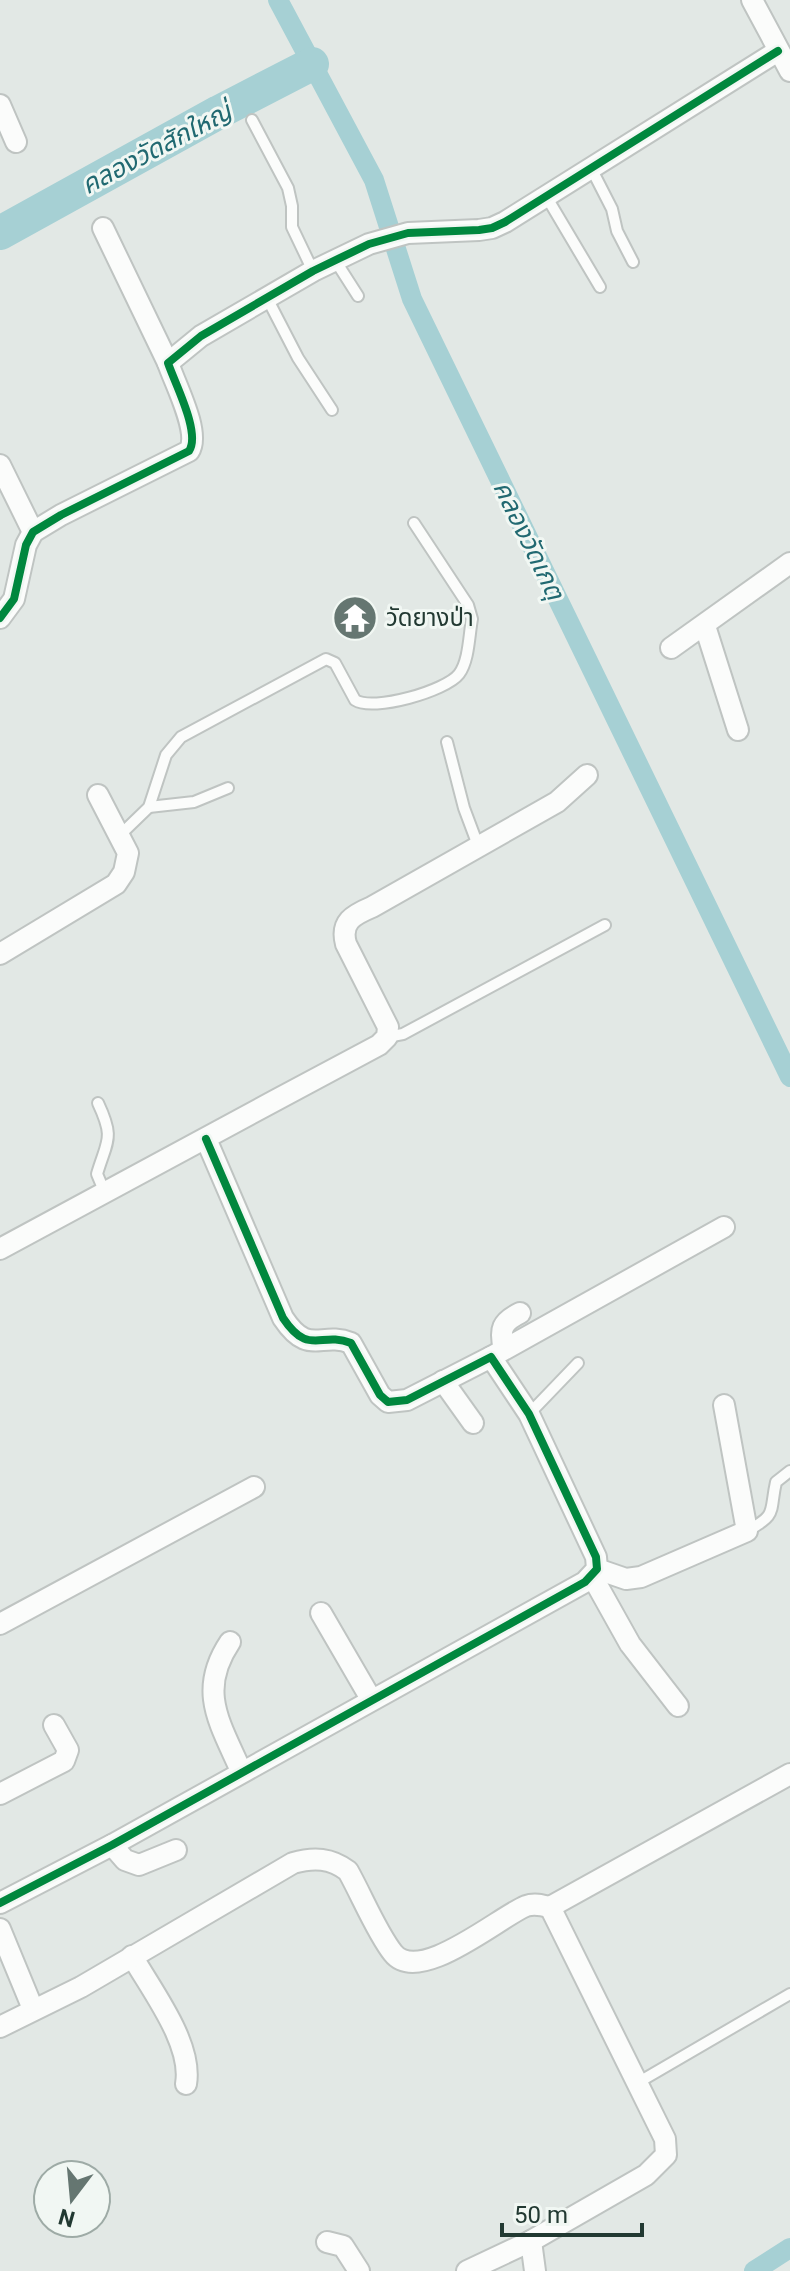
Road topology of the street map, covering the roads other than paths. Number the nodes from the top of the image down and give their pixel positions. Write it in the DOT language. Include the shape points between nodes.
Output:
graph roads {
  1 [pos="752,0"];
  2 [pos="778,51"];
  3 [pos="790,71"];
  4 [pos="0,105"];
  5 [pos="252,120"];
  6 [pos="16,142"];
  7 [pos="591,168"];
  8 [pos="546,196"];
  9 [pos="103,228"];
  10 [pos="335,260"];
  11 [pos="633,262"];
  12 [pos="313,271"];
  13 [pos="600,287"];
  14 [pos="358,296"];
  15 [pos="267,298"];
  16 [pos="168,363"];
  17 [pos="332,410"];
  18 [pos="0,465"];
  19 [pos="414,523"];
  20 [pos="33,532"];
  21 [pos="790,563"];
  22 [pos="0,618"];
  23 [pos="705,626"];
  24 [pos="671,648"];
  25 [pos="738,730"];
  26 [pos="447,742"];
  27 [pos="587,775"];
  28 [pos="228,788"];
  29 [pos="98,795"];
  30 [pos="149,807"];
  31 [pos="119,836"];
  32 [pos="479,848"];
  33 [pos="605,925"];
  34 [pos="0,954"];
  35 [pos="387,1037"];
  36 [pos="98,1103"];
  37 [pos="206,1139"];
  38 [pos="105,1193"];
  39 [pos="724,1227"];
  40 [pos="0,1249"];
  41 [pos="520,1313"];
  42 [pos="498,1353"];
  43 [pos="578,1363"];
  44 [pos="443,1381"];
  45 [pos="724,1405"];
  46 [pos="529,1414"];
  47 [pos="473,1423"];
  48 [pos="790,1471"];
  49 [pos="254,1487"];
  50 [pos="747,1531"];
  51 [pos="594,1572"];
  52 [pos="321,1613"];
  53 [pos="0,1624"];
  54 [pos="230,1642"];
  55 [pos="371,1699"];
  56 [pos="678,1706"];
  57 [pos="54,1725"];
  58 [pos="241,1771"];
  59 [pos="790,1774"];
  60 [pos="0,1794"];
  61 [pos="112,1845"];
  62 [pos="176,1850"];
  63 [pos="0,1903"];
  64 [pos="550,1907"];
  65 [pos="2,1939"];
  66 [pos="132,1956"];
  67 [pos="790,1994"];
  68 [pos="33,2009"];
  69 [pos="0,2027"];
  70 [pos="639,2082"];
  71 [pos="186,2084"];
  72 [pos="531,2241"];
  73 [pos="327,2242"];
  74 [pos="359,2271"];
  75 [pos="467,2271"];
  76 [pos="535,2271"];
  1 -- 2 [label="street"];
  2 -- 3 [label="street"];
  2 -- 7 [label="street"];
  4 -- 6 [label="street"];
  5 -- 12 [label="lane" via="288,188 292,227"];
  7 -- 8 [label="street"];
  7 -- 11 [label="lane"];
  8 -- 10 [label="street" via="492,228 408,233"];
  8 -- 13 [label="lane"];
  9 -- 16 [label="street"];
  10 -- 12 [label="street"];
  10 -- 14 [label="lane"];
  12 -- 15 [label="street"];
  15 -- 16 [label="street" via="201,336"];
  15 -- 17 [label="lane"];
  16 -- 20 [label="street" via="192,431 189,451"];
  18 -- 20 [label="street"];
  19 -- 30 [label="lane" via="471,612 459,674 448,683 367,705 355,700 335,663 326,659 181,737 166,755"];
  20 -- 22 [label="street" via="14,599"];
  21 -- 23 [label="street"];
  23 -- 24 [label="street"];
  23 -- 25 [label="street"];
  26 -- 32 [label="lane"];
  27 -- 32 [label="street" via="557,802"];
  28 -- 30 [label="lane" via="194,802"];
  29 -- 31 [label="street"];
  30 -- 31 [label="lane"];
  31 -- 34 [label="street" via="128,862 116,884"];
  32 -- 35 [label="street" via="347,922 346,944 388,1027"];
  33 -- 35 [label="lane" via="403,1034"];
  35 -- 37 [label="street"];
  36 -- 38 [label="lane" via="109,1132 97,1174"];
  37 -- 38 [label="street"];
  37 -- 44 [label="street" via="294,1334 319,1342 351,1343 388,1402 407,1400"];
  38 -- 40 [label="street"];
  39 -- 42 [label="street"];
  41 -- 42 [label="street" via="502,1325"];
  42 -- 44 [label="street"];
  42 -- 46 [label="street"];
  43 -- 46 [label="lane"];
  44 -- 47 [label="street"];
  45 -- 50 [label="street"];
  46 -- 51 [label="street" via="591,1545"];
  48 -- 50 [label="lane" via="776,1482 771,1515"];
  49 -- 53 [label="street"];
  50 -- 51 [label="street" via="641,1577"];
  51 -- 55 [label="street"];
  51 -- 56 [label="street" via="630,1644"];
  52 -- 55 [label="street"];
  54 -- 58 [label="street" via="214,1674 212,1700"];
  55 -- 58 [label="street"];
  57 -- 60 [label="street" via="68,1750 64,1761"];
  58 -- 61 [label="street"];
  59 -- 64 [label="street"];
  61 -- 62 [label="street" via="125,1860 139,1865"];
  61 -- 63 [label="street"];
  64 -- 66 [label="street" via="527,1905 448,1952 409,1962 394,1955 348,1871 336,1862 306,1859"];
  64 -- 70 [label="street"];
  65 -- 68 [label="street"];
  66 -- 68 [label="street"];
  66 -- 71 [label="street" via="181,2045"];
  67 -- 70 [label="lane"];
  68 -- 69 [label="street"];
  70 -- 72 [label="street" via="665,2139 666,2155 646,2175"];
  72 -- 75 [label="street"];
  72 -- 76 [label="street"];
  73 -- 74 [label="street" via="343,2246"];
}
